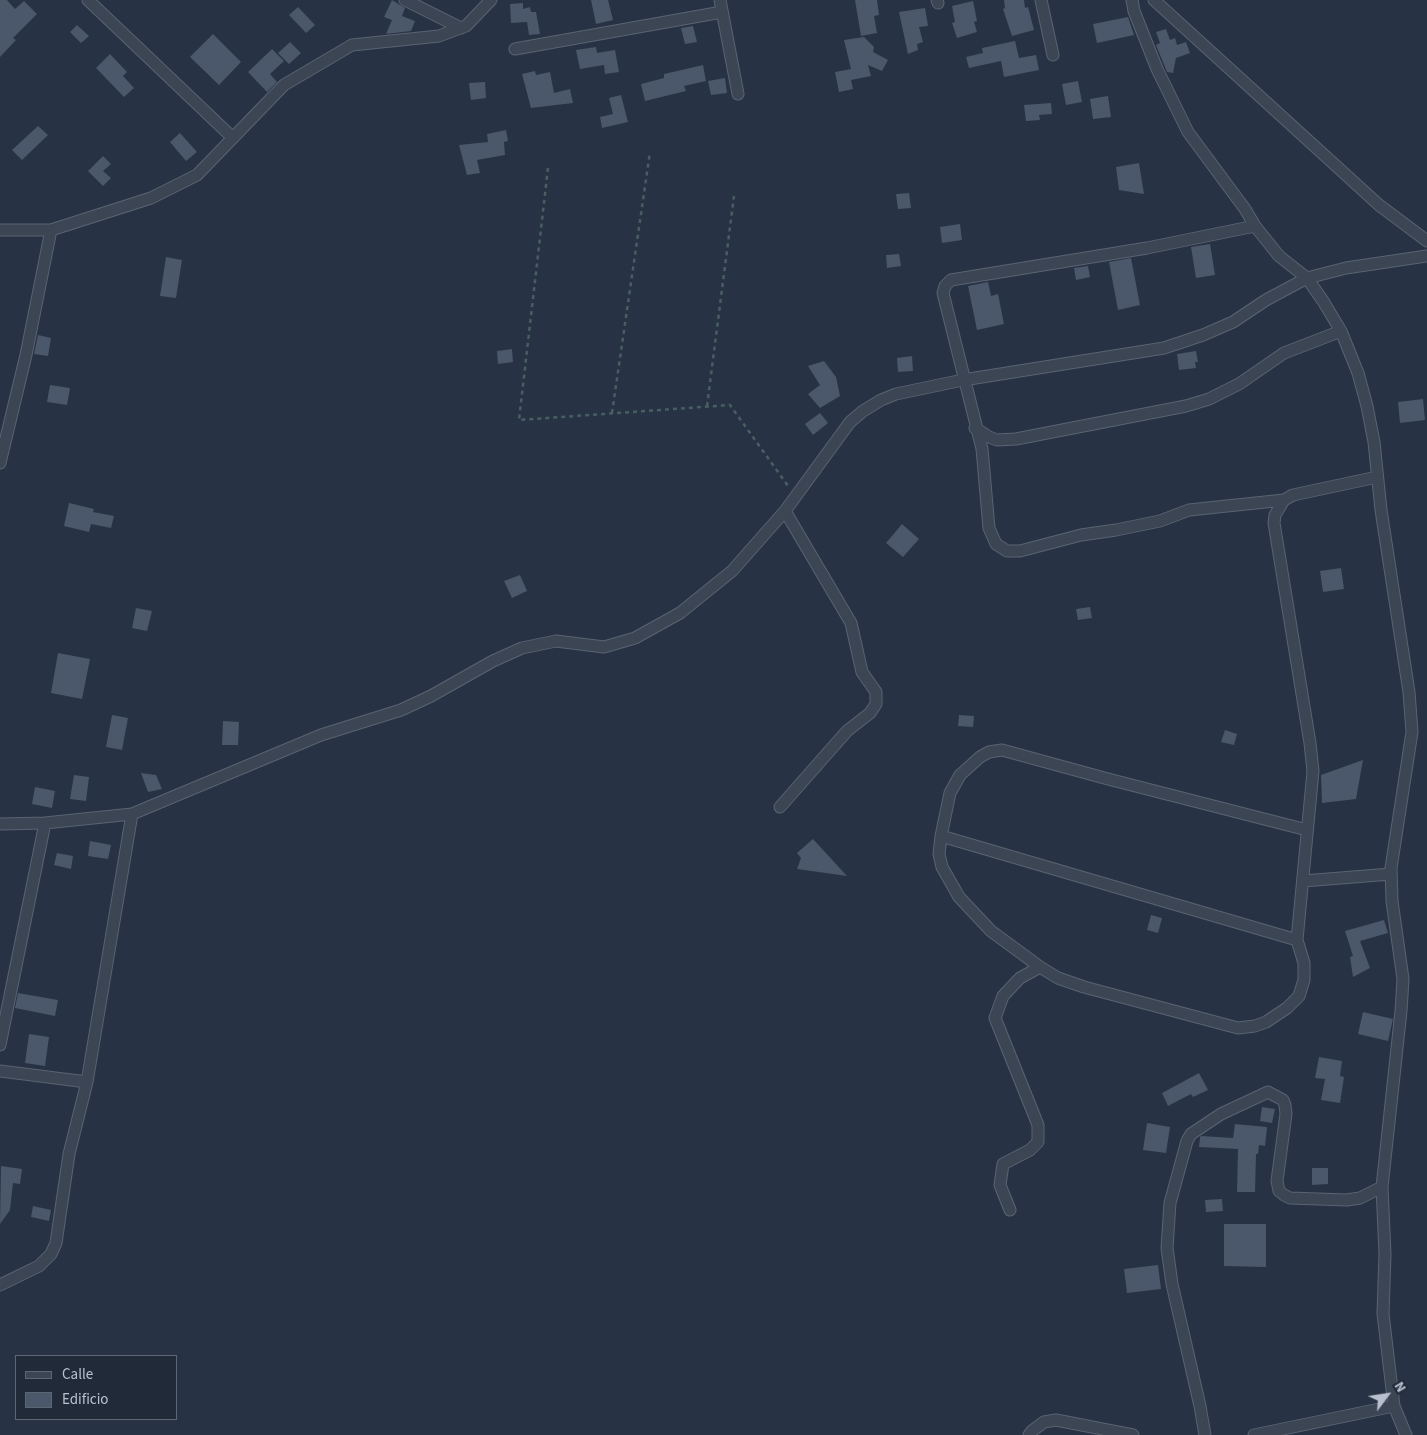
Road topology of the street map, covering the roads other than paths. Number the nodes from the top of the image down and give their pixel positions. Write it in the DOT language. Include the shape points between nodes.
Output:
graph roads {
  1 [pos="88,0"];
  2 [pos="405,0"];
  3 [pos="492,0"];
  4 [pos="720,0"];
  5 [pos="1041,0"];
  6 [pos="1132,0"];
  7 [pos="1154,0"];
  8 [pos="722,12"];
  9 [pos="461,28"];
  10 [pos="516,49"];
  11 [pos="1053,55"];
  12 [pos="738,94"];
  13 [pos="233,138"];
  14 [pos="1255,226"];
  15 [pos="0,230"];
  16 [pos="51,230"];
  17 [pos="1427,241"];
  18 [pos="1427,256"];
  19 [pos="1307,278"];
  20 [pos="1341,331"];
  21 [pos="964,380"];
  22 [pos="975,428"];
  23 [pos="0,463"];
  24 [pos="1377,477"];
  25 [pos="1284,500"];
  26 [pos="785,511"];
  27 [pos="780,807"];
  28 [pos="132,814"];
  29 [pos="45,823"];
  30 [pos="0,824"];
  31 [pos="1307,830"];
  32 [pos="941,836"];
  33 [pos="1391,874"];
  34 [pos="1303,881"];
  35 [pos="1297,940"];
  36 [pos="1040,967"];
  37 [pos="0,1045"];
  38 [pos="0,1070"];
  39 [pos="87,1082"];
  40 [pos="1382,1187"];
  41 [pos="1010,1210"];
  42 [pos="0,1285"];
  43 [pos="1394,1406"];
  44 [pos="1030,1435"];
  45 [pos="1133,1435"];
  46 [pos="1205,1435"];
  47 [pos="1254,1435"];
  48 [pos="1406,1435"];
  1 -- 13 [label="street"];
  2 -- 9 [label="street"];
  3 -- 9 [label="street"];
  4 -- 8 [label="street"];
  5 -- 11 [label="street"];
  6 -- 14 [label="street" via="1157,69 1188,132"];
  7 -- 17 [label="street" via="1379,205"];
  8 -- 10 [label="street"];
  8 -- 12 [label="street"];
  9 -- 13 [label="street" via="440,36 352,45 284,85"];
  13 -- 16 [label="street" via="197,175 151,198"];
  14 -- 19 [label="street" via="1279,256"];
  14 -- 21 [label="street" via="1147,248 951,280 943,293"];
  15 -- 16 [label="street"];
  16 -- 23 [label="street"];
  18 -- 19 [label="street" via="1346,268"];
  19 -- 20 [label="street"];
  19 -- 21 [label="street" via="1233,322 1164,348"];
  20 -- 22 [label="street" via="1284,353 1239,384 1186,406 1016,439 997,440"];
  20 -- 24 [label="street" via="1367,406"];
  21 -- 22 [label="street"];
  21 -- 26 [label="street" via="896,394 863,411 850,422"];
  22 -- 25 [label="street" via="982,449 989,528 996,544 1007,551 1152,523 1189,510"];
  24 -- 25 [label="street" via="1293,494"];
  24 -- 33 [label="street" via="1410,692 1412,732"];
  25 -- 31 [label="street" via="1274,523 1310,743 1313,771"];
  26 -- 27 [label="street" via="851,623 862,672 876,692 876,704 847,731"];
  26 -- 28 [label="street" via="732,571 712,588 680,613 635,638 604,647 556,641 522,648 493,660 401,710 321,735"];
  28 -- 29 [label="street"];
  28 -- 39 [label="street"];
  29 -- 30 [label="street"];
  29 -- 37 [label="street"];
  31 -- 32 [label="street" via="1002,750 980,757 960,775 950,793"];
  31 -- 34 [label="street"];
  32 -- 35 [label="street"];
  32 -- 36 [label="street" via="942,867 959,897 991,931"];
  33 -- 34 [label="street"];
  33 -- 40 [label="street" via="1403,979"];
  34 -- 35 [label="street"];
  35 -- 36 [label="street" via="1304,963 1304,980 1298,996 1266,1022 1238,1028 1084,987 1058,978"];
  36 -- 41 [label="street" via="1020,978 1003,996 995,1018 1038,1125 1038,1142 1004,1164 1000,1185"];
  38 -- 39 [label="street"];
  39 -- 42 [label="street" via="69,1154 56,1243 51,1254 39,1266"];
  40 -- 43 [label="street" via="1383,1314"];
  40 -- 46 [label="street" via="1360,1198 1347,1200 1290,1198 1284,1195 1277,1181 1285,1105 1283,1100 1268,1092 1221,1114 1191,1134 1170,1203 1168,1248 1172,1284"];
  43 -- 47 [label="street"];
  43 -- 48 [label="street"];
  44 -- 45 [label="street" via="1044,1422 1056,1420"];
}
